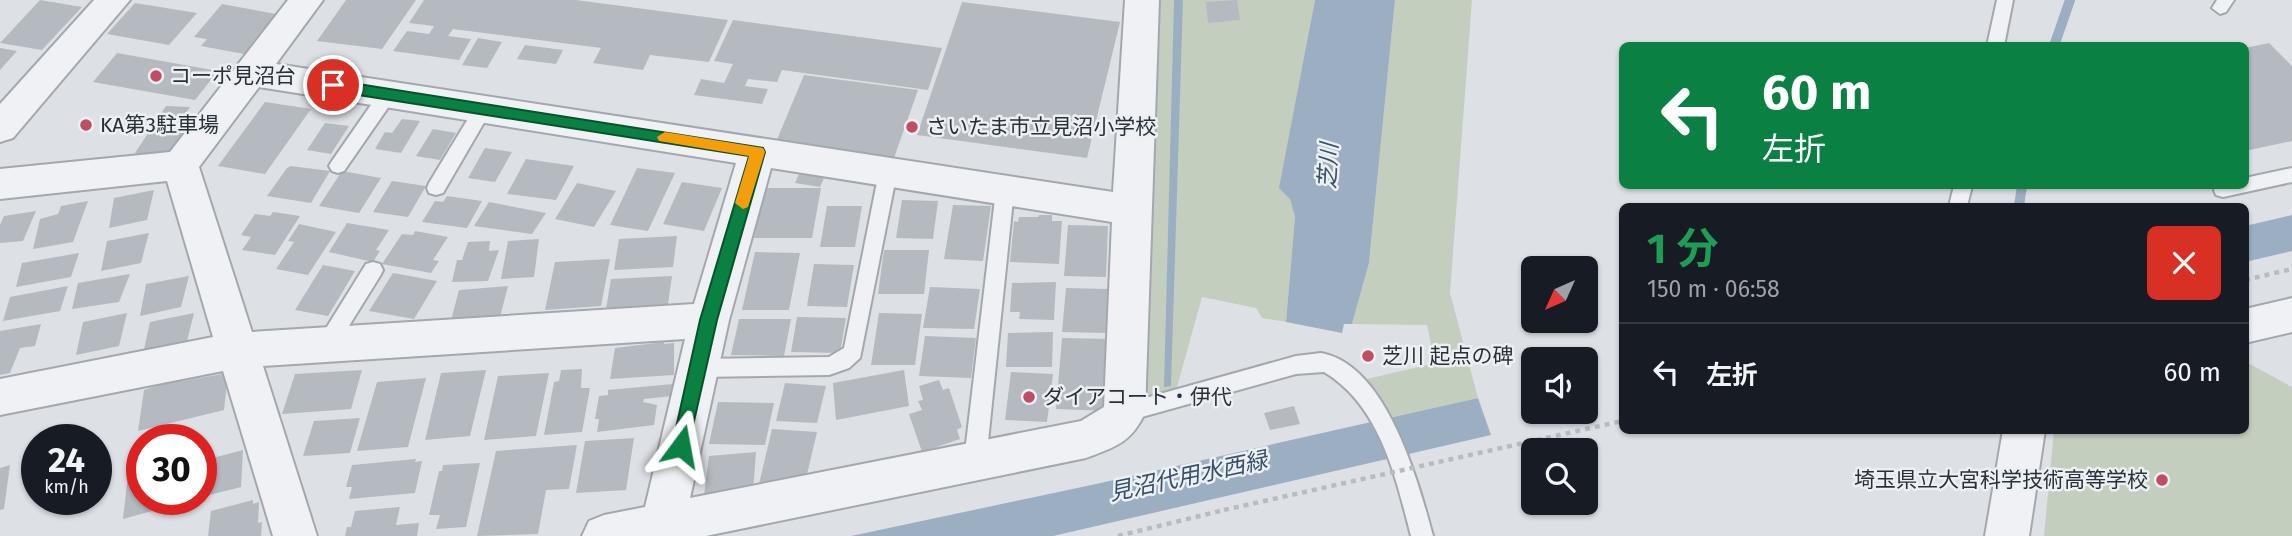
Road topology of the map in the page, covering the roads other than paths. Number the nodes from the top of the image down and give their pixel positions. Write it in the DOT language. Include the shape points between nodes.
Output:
graph roads {
  1 [pos="113,0"];
  2 [pos="306,0"];
  3 [pos="1142,0"];
  4 [pos="2005,0"];
  5 [pos="1996,42"];
  6 [pos="251,73"];
  7 [pos="388,94"];
  8 [pos="483,109"];
  9 [pos="0,128"];
  10 [pos="757,152"];
  11 [pos="180,165"];
  12 [pos="338,166"];
  13 [pos="888,172"];
  14 [pos="2292,175"];
  15 [pos="0,184"];
  16 [pos="2249,185"];
  17 [pos="436,188"];
  18 [pos="2228,189"];
  19 [pos="1005,190"];
  20 [pos="2223,190"];
  21 [pos="1130,210"];
  22 [pos="373,270"];
  23 [pos="2292,315"];
  24 [pos="709,320"];
  25 [pos="2249,325"];
  26 [pos="327,344"];
  27 [pos="239,350"];
  28 [pos="699,368"];
  29 [pos="0,397"];
  30 [pos="1124,413"];
  31 [pos="2023,434"];
  32 [pos="975,461"];
  33 [pos="663,524"];
  34 [pos="295,536"];
  35 [pos="604,536"];
  36 [pos="1422,536"];
  37 [pos="2007,536"];
  1 -- 9 [label="street"];
  2 -- 6 [label="street"];
  3 -- 21 [label="street"];
  4 -- 5 [label="lane"];
  6 -- 7 [label="street"];
  6 -- 11 [label="street"];
  7 -- 8 [label="street"];
  7 -- 12 [label="lane"];
  8 -- 10 [label="street"];
  8 -- 17 [label="lane"];
  10 -- 13 [label="street"];
  10 -- 24 [label="street"];
  11 -- 15 [label="street"];
  11 -- 27 [label="street"];
  13 -- 19 [label="street"];
  13 -- 28 [label="lane" via="853,352 830,366"];
  14 -- 16 [label="lane"];
  18 -- 20 [label="lane"];
  19 -- 21 [label="street"];
  19 -- 32 [label="lane"];
  21 -- 30 [label="street"];
  22 -- 26 [label="lane"];
  23 -- 25 [label="street"];
  24 -- 26 [label="street"];
  24 -- 28 [label="street"];
  26 -- 27 [label="street"];
  27 -- 29 [label="street"];
  27 -- 34 [label="street"];
  28 -- 33 [label="street"];
  30 -- 32 [label="street" via="1115,425 1086,439"];
  30 -- 36 [label="lane" via="1296,365 1329,364 1347,377 1373,410 1399,456"];
  31 -- 37 [label="street"];
  32 -- 33 [label="street"];
  33 -- 35 [label="street"];
}
